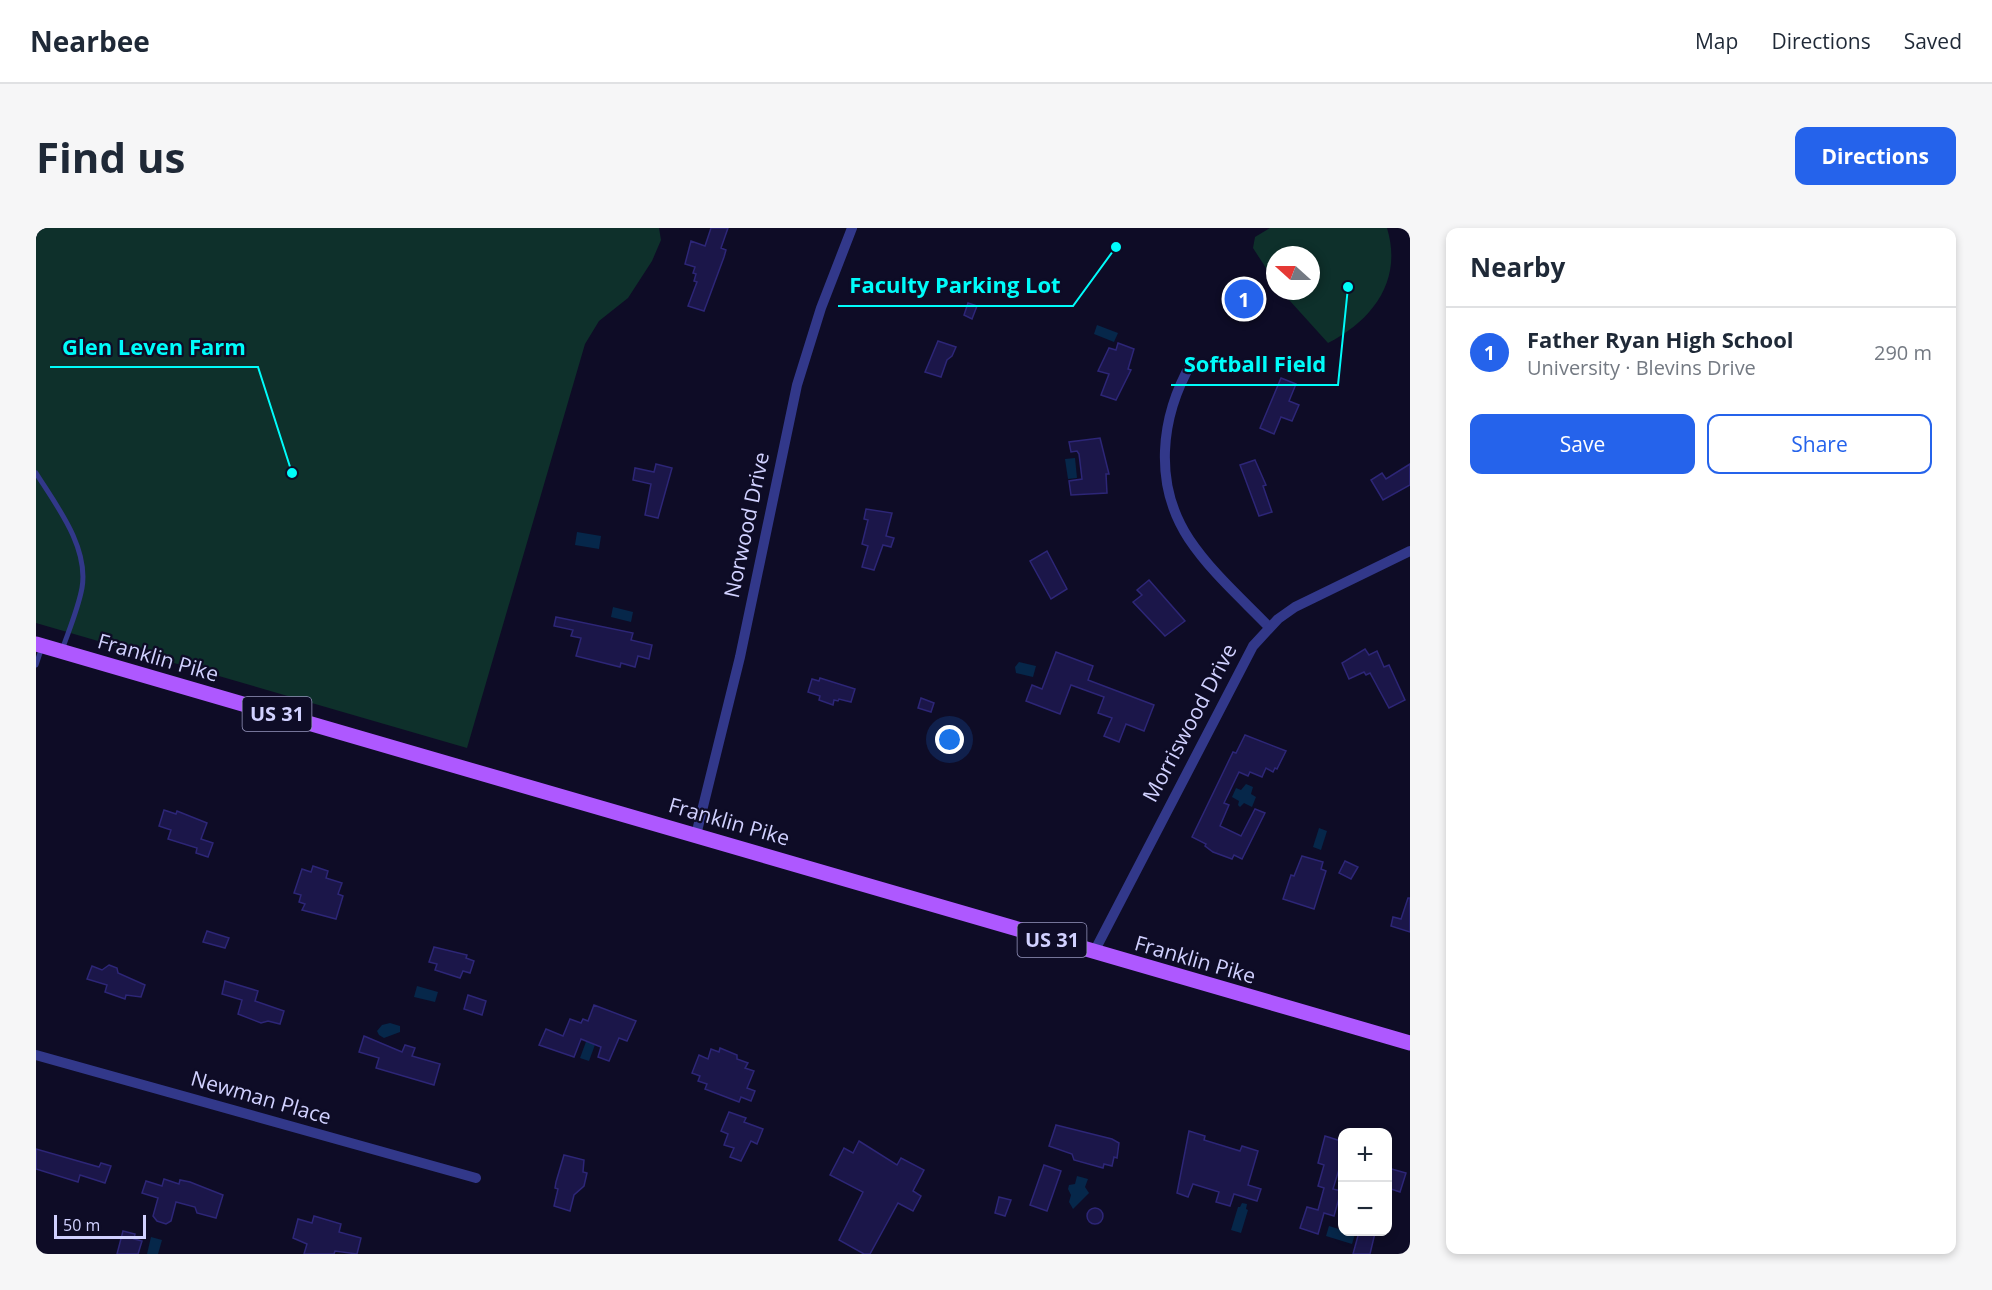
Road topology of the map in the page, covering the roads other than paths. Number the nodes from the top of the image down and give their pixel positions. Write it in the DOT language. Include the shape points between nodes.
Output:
graph roads {
  1 [pos="852,228"];
  2 [pos="1192,362"];
  3 [pos="36,473"];
  4 [pos="1410,551"];
  5 [pos="1269,627"];
  6 [pos="39,645"];
  7 [pos="62,652"];
  8 [pos="36,665"];
  9 [pos="696,835"];
  10 [pos="1094,952"];
  11 [pos="1410,1043"];
  12 [pos="36,1055"];
  13 [pos="476,1178"];
  1 -- 9 [label="street, Norwood Drive" via="798,381 740,657"];
  2 -- 5 [label="street" via="1173,402 1166,431 1164,457 1169,493 1195,547"];
  3 -- 7 [label="lane" via="62,516 80,557 82,589"];
  4 -- 5 [label="street, Morriswood Drive" via="1315,596"];
  5 -- 10 [label="street, Morriswood Drive" via="1242,663"];
  6 -- 7 [label="main road, Franklin Pike / US 31"];
  6 -- 8 [label="lane"];
  7 -- 9 [label="main road, Franklin Pike / US 31"];
  9 -- 10 [label="main road, Franklin Pike / US 31"];
  10 -- 11 [label="main road, Franklin Pike / US 31"];
  12 -- 13 [label="street, Newman Place"];
}
